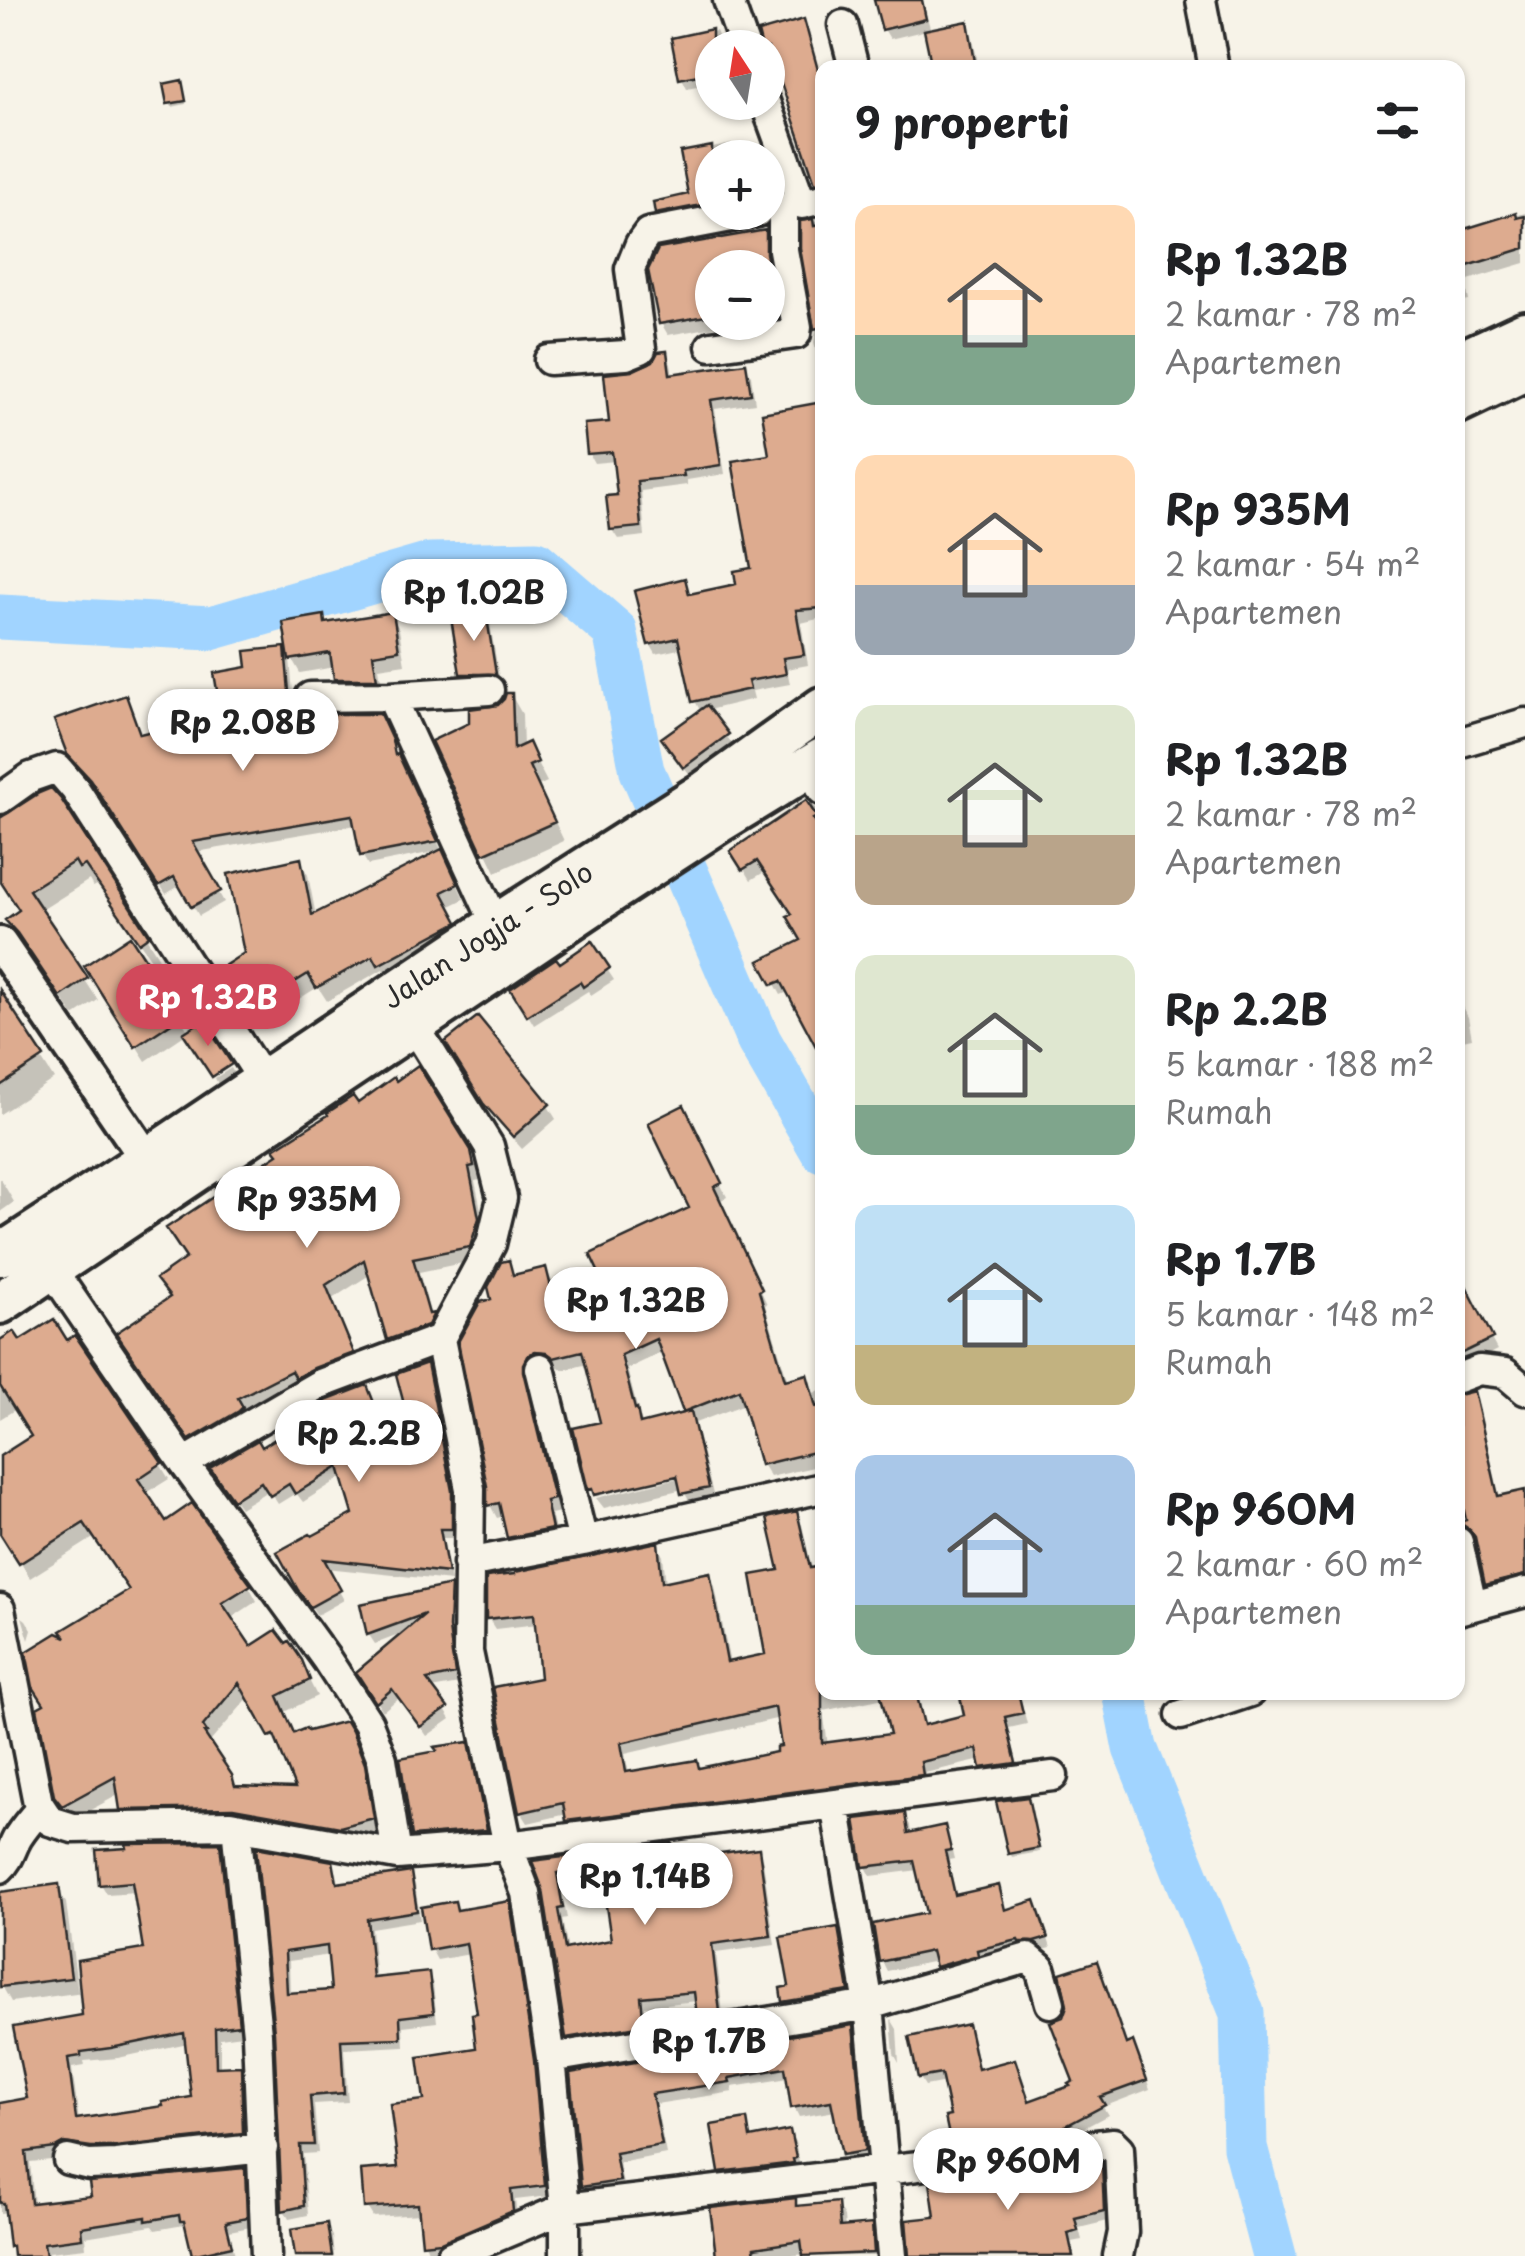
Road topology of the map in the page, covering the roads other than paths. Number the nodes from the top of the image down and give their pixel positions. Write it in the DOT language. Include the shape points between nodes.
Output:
graph roads {
  1 [pos="728,0"];
  2 [pos="1201,0"];
  3 [pos="843,25"];
  4 [pos="739,30"];
  5 [pos="852,60"];
  6 [pos="1212,60"];
  7 [pos="769,120"];
  8 [pos="786,207"];
  9 [pos="1525,332"];
  10 [pos="710,346"];
  11 [pos="549,360"];
  12 [pos="1465,360"];
  13 [pos="1525,370"];
  14 [pos="1465,399"];
  15 [pos="490,690"];
  16 [pos="391,696"];
  17 [pos="310,697"];
  18 [pos="815,714"];
  19 [pos="1525,723"];
  20 [pos="1465,741"];
  21 [pos="815,773"];
  22 [pos="0,799"];
  23 [pos="713,807"];
  24 [pos="605,876"];
  25 [pos="496,925"];
  26 [pos="0,944"];
  27 [pos="413,1024"];
  28 [pos="264,1082"];
  29 [pos="157,1176"];
  30 [pos="0,1255"];
  31 [pos="52,1270"];
  32 [pos="0,1303"];
  33 [pos="440,1339"];
  34 [pos="540,1368"];
  35 [pos="1465,1375"];
  36 [pos="1525,1390"];
  37 [pos="184,1463"];
  38 [pos="815,1490"];
  39 [pos="583,1541"];
  40 [pos="468,1563"];
  41 [pos="1525,1592"];
  42 [pos="1465,1608"];
  43 [pos="0,1609"];
  44 [pos="1226,1700"];
  45 [pos="1181,1715"];
  46 [pos="1053,1776"];
  47 [pos="835,1804"];
  48 [pos="41,1808"];
  49 [pos="236,1826"];
  50 [pos="508,1846"];
  51 [pos="398,1856"];
  52 [pos="0,1868"];
  53 [pos="1050,2003"];
  54 [pos="869,2005"];
  55 [pos="551,2058"];
  56 [pos="263,2148"];
  57 [pos="68,2160"];
  58 [pos="884,2170"];
  59 [pos="566,2208"];
  60 [pos="266,2256"];
  61 [pos="451,2256"];
  62 [pos="566,2256"];
  63 [pos="892,2256"];
  64 [pos="1118,2256"];
  1 -- 4 [label="street"];
  2 -- 6 [label="street"];
  3 -- 5 [label="street"];
  7 -- 8 [label="street"];
  8 -- 10 [label="street" via="784,255 796,334"];
  8 -- 11 [label="street" via="648,233 630,269 641,349"];
  9 -- 12 [label="highway"];
  13 -- 14 [label="highway"];
  15 -- 16 [label="street"];
  16 -- 17 [label="street"];
  16 -- 25 [label="street"];
  18 -- 23 [label="highway, Jalan Jogja - Solo"];
  19 -- 20 [label="street"];
  21 -- 23 [label="highway, Jalan Jogja - Solo"];
  22 -- 28 [label="street" via="57,768"];
  23 -- 24 [label="highway, Jalan Jogja - Solo"];
  24 -- 25 [label="highway, Jalan Jogja - Solo"];
  24 -- 27 [label="highway, Jalan Jogja - Solo"];
  25 -- 28 [label="highway, Jalan Jogja - Solo"];
  26 -- 29 [label="main road"];
  27 -- 29 [label="highway, Jalan Jogja - Solo"];
  27 -- 33 [label="street" via="488,1146 502,1198 490,1244"];
  28 -- 29 [label="highway, Jalan Jogja - Solo"];
  29 -- 30 [label="highway, Jalan Jogja - Solo"];
  29 -- 31 [label="highway, Jalan Jogja - Solo"];
  31 -- 32 [label="highway, Jalan Jogja - Solo"];
  31 -- 37 [label="street"];
  33 -- 37 [label="street" via="320,1384"];
  33 -- 40 [label="street" via="470,1489"];
  34 -- 39 [label="street"];
  35 -- 36 [label="street" via="1506,1373"];
  37 -- 51 [label="street" via="368,1723 382,1759"];
  38 -- 39 [label="street"];
  39 -- 40 [label="street"];
  40 -- 50 [label="street" via="468,1652"];
  41 -- 42 [label="street"];
  43 -- 48 [label="street"];
  44 -- 45 [label="street"];
  46 -- 47 [label="street"];
  47 -- 50 [label="street"];
  47 -- 54 [label="street"];
  48 -- 49 [label="street" via="50,1821 73,1828"];
  48 -- 52 [label="street"];
  49 -- 51 [label="street"];
  49 -- 56 [label="street"];
  50 -- 51 [label="street"];
  50 -- 55 [label="street" via="526,1894"];
  53 -- 54 [label="street" via="1040,1968 1028,1958"];
  54 -- 55 [label="street"];
  54 -- 58 [label="street"];
  55 -- 59 [label="street"];
  56 -- 57 [label="street" via="116,2164"];
  56 -- 60 [label="street"];
  58 -- 59 [label="street"];
  58 -- 63 [label="street"];
  58 -- 64 [label="street" via="1113,2143 1119,2149 1123,2232"];
  59 -- 61 [label="street"];
  59 -- 62 [label="street"];
}
